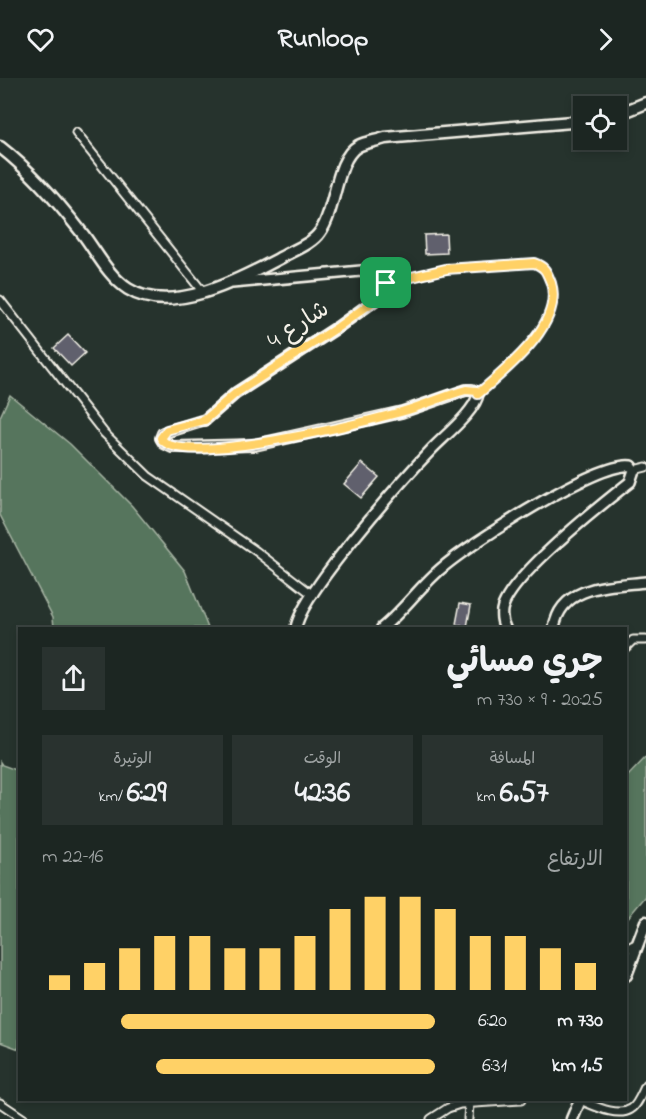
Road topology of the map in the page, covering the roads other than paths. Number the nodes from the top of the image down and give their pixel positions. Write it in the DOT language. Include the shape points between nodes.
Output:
graph roads {
  1 [pos="646,103"];
  2 [pos="627,111"];
  3 [pos="573,122"];
  4 [pos="76,134"];
  5 [pos="0,147"];
  6 [pos="446,269"];
  7 [pos="232,283"];
  8 [pos="386,283"];
  9 [pos="202,291"];
  10 [pos="0,300"];
  11 [pos="646,467"];
  12 [pos="634,470"];
  13 [pos="646,582"];
  14 [pos="313,595"];
  15 [pos="296,627"];
  16 [pos="383,627"];
  17 [pos="504,627"];
  18 [pos="555,627"];
  19 [pos="646,640"];
  20 [pos="627,646"];
  21 [pos="646,922"];
  22 [pos="636,944"];
  23 [pos="627,948"];
  24 [pos="627,972"];
  25 [pos="646,1084"];
  26 [pos="508,1101"];
  27 [pos="580,1101"];
  28 [pos="583,1101"];
  29 [pos="0,1103"];
  30 [pos="470,1104"];
  31 [pos="24,1119"];
  32 [pos="431,1119"];
  33 [pos="468,1119"];
  34 [pos="572,1119"];
  1 -- 2 [label="main road"];
  3 -- 7 [label="main road" via="385,138 358,146 344,166 314,240"];
  4 -- 9 [label="street"];
  5 -- 9 [label="main road, شارع 4" via="63,209 112,275 129,289 149,297 182,297"];
  6 -- 8 [label="street"];
  7 -- 8 [label="street, شارع 4" via="360,271 382,277"];
  7 -- 9 [label="main road, شارع 4"];
  8 -- 14 [label="street, شارع 4" via="378,298 236,393 205,420 167,430 161,438 172,447 255,445 402,412 466,390 477,391 473,407 366,524"];
  10 -- 14 [label="street" via="104,433 148,476"];
  11 -- 12 [label="street"];
  12 -- 16 [label="street" via="619,465 592,476 501,525 443,567"];
  12 -- 17 [label="street" via="630,482 579,522 510,593 502,610"];
  13 -- 18 [label="street" via="573,596 565,603"];
  14 -- 15 [label="street"];
  19 -- 20 [label="street" via="633,640"];
  21 -- 22 [label="main road"];
  22 -- 23 [label="street"];
  22 -- 24 [label="main road"];
  25 -- 28 [label="street" via="636,1104 624,1111"];
  26 -- 30 [label="street"];
  27 -- 34 [label="main road"];
  29 -- 31 [label="street"];
  30 -- 32 [label="street" via="448,1108"];
  30 -- 33 [label="street"];
}
